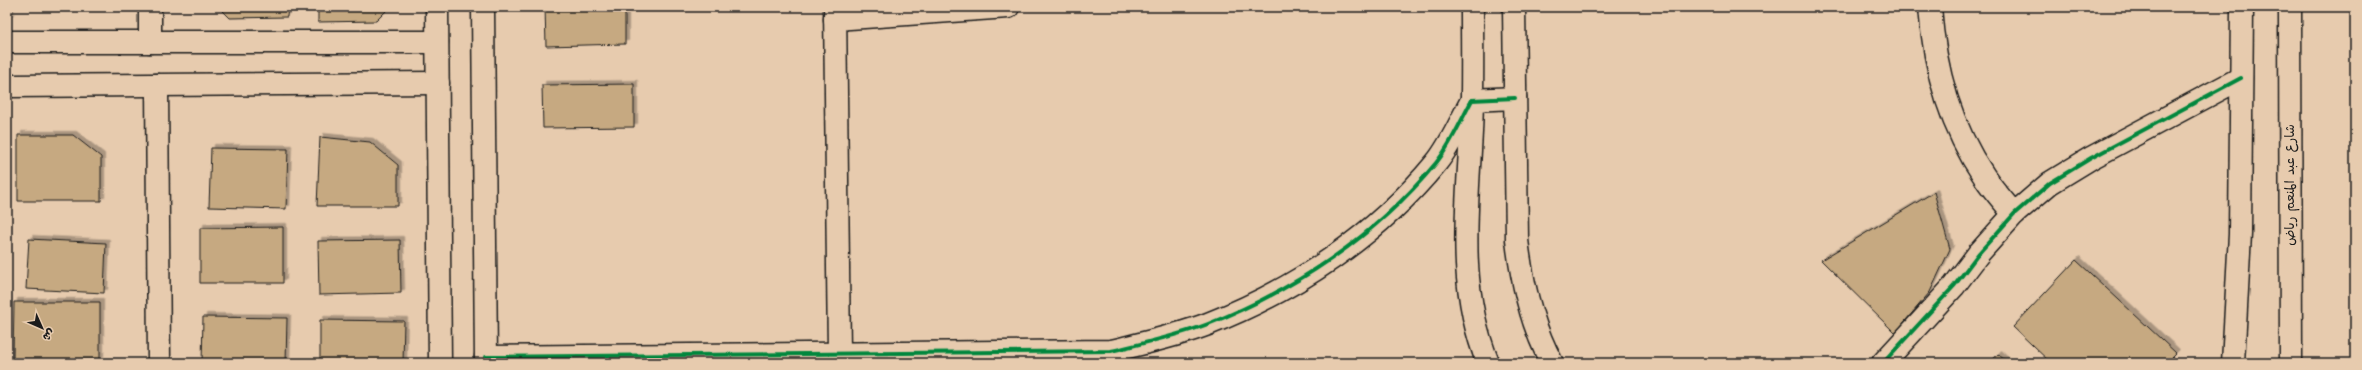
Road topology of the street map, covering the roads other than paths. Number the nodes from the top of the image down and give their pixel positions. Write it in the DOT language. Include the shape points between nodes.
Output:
graph roads {
  1 [pos="150,7"];
  2 [pos="437,7"];
  3 [pos="483,7"];
  4 [pos="1008,7"];
  5 [pos="1472,7"];
  6 [pos="1514,7"];
  7 [pos="1930,7"];
  8 [pos="2242,7"];
  9 [pos="2290,7"];
  10 [pos="835,13"];
  11 [pos="7,42"];
  12 [pos="150,42"];
  13 [pos="437,42"];
  14 [pos="2241,78"];
  15 [pos="438,83"];
  16 [pos="157,85"];
  17 [pos="7,86"];
  18 [pos="1515,98"];
  19 [pos="1472,100"];
  20 [pos="2014,214"];
  21 [pos="839,354"];
  22 [pos="486,360"];
  23 [pos="159,363"];
  24 [pos="440,363"];
  25 [pos="1488,363"];
  26 [pos="1552,363"];
  27 [pos="1883,363"];
  28 [pos="2233,363"];
  29 [pos="2292,363"];
  1 -- 12 [label="street"];
  2 -- 13 [label="street"];
  3 -- 22 [label="street"];
  4 -- 10 [label="street"];
  5 -- 19 [label="street"];
  6 -- 18 [label="street"];
  7 -- 20 [label="street" via="1933,42 1943,90 1960,135 1984,177"];
  8 -- 14 [label="street"];
  9 -- 29 [label="street, شارع عبد المنعم رياض"];
  10 -- 21 [label="street"];
  11 -- 12 [label="street"];
  12 -- 13 [label="street"];
  13 -- 15 [label="street"];
  14 -- 20 [label="street" via="2090,158 2050,183"];
  14 -- 28 [label="street" via="2239,242"];
  15 -- 16 [label="street"];
  15 -- 24 [label="street"];
  16 -- 17 [label="street"];
  16 -- 23 [label="street"];
  18 -- 19 [label="street"];
  18 -- 26 [label="street" via="1517,240 1521,273 1536,327"];
  19 -- 21 [label="street" via="1437,162 1406,196 1371,228 1296,282 1252,305 1207,324 1159,340 1111,351"];
  19 -- 25 [label="street" via="1466,275 1471,310"];
  20 -- 27 [label="street" via="1954,286"];
  21 -- 22 [label="street"];
}
